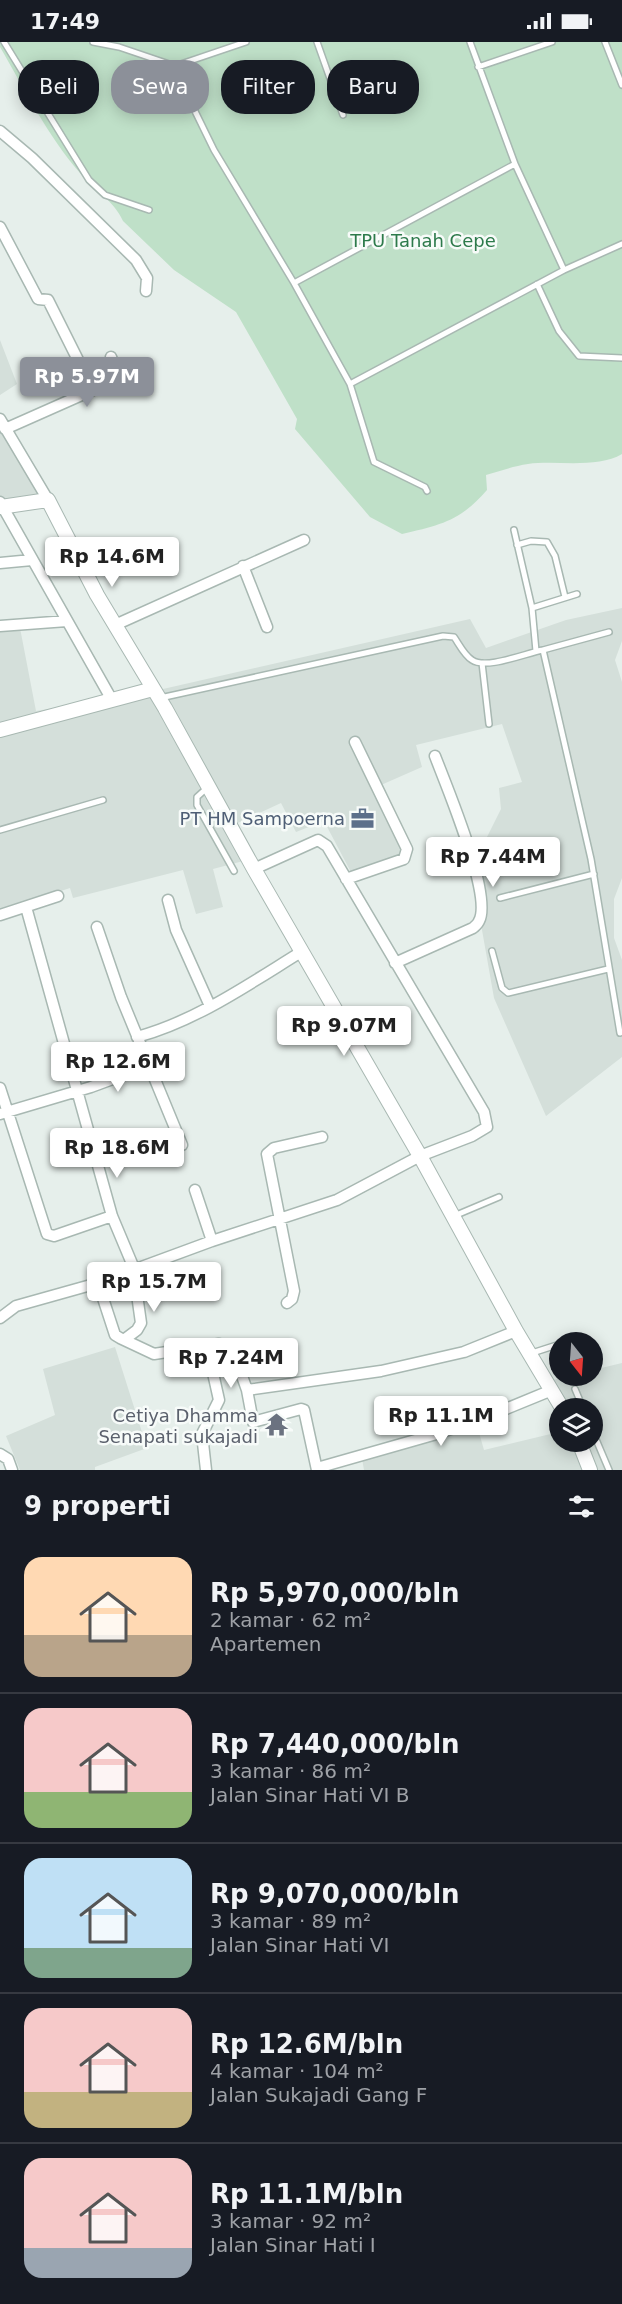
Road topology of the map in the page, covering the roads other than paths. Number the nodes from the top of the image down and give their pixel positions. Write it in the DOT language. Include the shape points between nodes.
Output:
graph roads {
  1 [pos="4,42"];
  2 [pos="93,42"];
  3 [pos="246,42"];
  4 [pos="317,42"];
  5 [pos="470,42"];
  6 [pos="552,42"];
  7 [pos="605,42"];
  8 [pos="158,60"];
  9 [pos="193,60"];
  10 [pos="478,67"];
  11 [pos="622,85"];
  12 [pos="196,114"];
  13 [pos="343,115"];
  14 [pos="0,130"];
  15 [pos="515,164"];
  16 [pos="149,210"];
  17 [pos="0,227"];
  18 [pos="622,244"];
  19 [pos="564,270"];
  20 [pos="294,284"];
  21 [pos="537,284"];
  22 [pos="146,291"];
  23 [pos="111,357"];
  24 [pos="622,358"];
  25 [pos="350,384"];
  26 [pos="93,390"];
  27 [pos="3,424"];
  28 [pos="427,491"];
  29 [pos="48,500"];
  30 [pos="1,505"];
  31 [pos="513,530"];
  32 [pos="304,540"];
  33 [pos="517,545"];
  34 [pos="32,560"];
  35 [pos="0,563"];
  36 [pos="243,566"];
  37 [pos="577,594"];
  38 [pos="565,597"];
  39 [pos="531,608"];
  40 [pos="67,621"];
  41 [pos="115,625"];
  42 [pos="0,626"];
  43 [pos="267,627"];
  44 [pos="609,632"];
  45 [pos="540,651"];
  46 [pos="482,663"];
  47 [pos="156,694"];
  48 [pos="112,699"];
  49 [pos="489,724"];
  50 [pos="0,730"];
  51 [pos="355,742"];
  52 [pos="435,756"];
  53 [pos="208,787"];
  54 [pos="103,800"];
  55 [pos="0,830"];
  56 [pos="254,869"];
  57 [pos="234,871"];
  58 [pos="594,874"];
  59 [pos="346,879"];
  60 [pos="58,896"];
  61 [pos="500,898"];
  62 [pos="168,900"];
  63 [pos="26,907"];
  64 [pos="0,915"];
  65 [pos="97,927"];
  66 [pos="492,951"];
  67 [pos="301,952"];
  68 [pos="395,963"];
  69 [pos="608,969"];
  70 [pos="210,1006"];
  71 [pos="620,1033"];
  72 [pos="137,1037"];
  73 [pos="148,1066"];
  74 [pos="0,1088"];
  75 [pos="78,1090"];
  76 [pos="3,1113"];
  77 [pos="322,1137"];
  78 [pos="182,1145"];
  79 [pos="420,1156"];
  80 [pos="195,1190"];
  81 [pos="499,1197"];
  82 [pos="112,1216"];
  83 [pos="453,1216"];
  84 [pos="280,1220"];
  85 [pos="212,1241"];
  86 [pos="133,1270"];
  87 [pos="98,1283"];
  88 [pos="286,1303"];
  89 [pos="0,1318"];
  90 [pos="516,1331"];
  91 [pos="126,1339"];
  92 [pos="207,1346"];
  93 [pos="549,1347"];
  94 [pos="530,1353"];
  95 [pos="575,1389"];
  96 [pos="247,1390"];
  97 [pos="552,1390"];
  98 [pos="556,1398"];
  99 [pos="579,1398"];
  100 [pos="583,1452"];
  101 [pos="601,1452"];
  102 [pos="0,1455"];
  103 [pos="317,1469"];
  104 [pos="12,1470"];
  105 [pos="206,1470"];
  106 [pos="590,1470"];
  107 [pos="609,1470"];
  1 -- 16 [label="lane" via="89,180 105,195"];
  2 -- 8 [label="lane"];
  3 -- 9 [label="lane"];
  4 -- 13 [label="lane"];
  5 -- 10 [label="lane"];
  6 -- 10 [label="lane"];
  7 -- 11 [label="lane"];
  10 -- 15 [label="lane"];
  12 -- 20 [label="lane"];
  14 -- 22 [label="street" via="136,260 147,278"];
  15 -- 19 [label="lane"];
  15 -- 20 [label="lane"];
  17 -- 26 [label="street" via="38,299 48,300"];
  18 -- 19 [label="lane"];
  19 -- 21 [label="lane"];
  20 -- 25 [label="lane"];
  21 -- 24 [label="lane" via="559,331 579,356"];
  21 -- 25 [label="lane"];
  23 -- 26 [label="street" via="118,376"];
  25 -- 28 [label="lane" via="374,462"];
  26 -- 27 [label="street"];
  27 -- 29 [label="street"];
  29 -- 30 [label="street"];
  29 -- 41 [label="street"];
  30 -- 34 [label="street"];
  31 -- 33 [label="lane"];
  32 -- 36 [label="street"];
  33 -- 38 [label="lane" via="547,542 555,556"];
  33 -- 39 [label="lane"];
  34 -- 35 [label="street"];
  34 -- 40 [label="street"];
  36 -- 41 [label="street"];
  36 -- 43 [label="street"];
  37 -- 38 [label="lane"];
  38 -- 39 [label="lane"];
  39 -- 45 [label="lane"];
  40 -- 42 [label="street"];
  40 -- 48 [label="street"];
  41 -- 47 [label="street"];
  44 -- 45 [label="lane"];
  45 -- 46 [label="lane"];
  45 -- 58 [label="lane"];
  46 -- 47 [label="lane" via="469,658 454,637 443,636"];
  46 -- 49 [label="lane"];
  47 -- 48 [label="street" via="136,693"];
  47 -- 53 [label="street"];
  48 -- 50 [label="street"];
  51 -- 59 [label="street" via="407,849 404,859"];
  52 -- 68 [label="street" via="478,875 480,921 473,928"];
  53 -- 56 [label="street"];
  53 -- 57 [label="lane" via="197,797 197,805"];
  54 -- 55 [label="lane"];
  56 -- 59 [label="street" via="318,840 327,846"];
  56 -- 67 [label="street"];
  58 -- 61 [label="lane"];
  58 -- 69 [label="lane"];
  59 -- 68 [label="street"];
  60 -- 63 [label="street"];
  62 -- 70 [label="street" via="176,930"];
  63 -- 64 [label="street"];
  63 -- 75 [label="street"];
  65 -- 72 [label="street"];
  66 -- 69 [label="lane" via="502,988 508,993"];
  67 -- 70 [label="street"];
  67 -- 79 [label="street"];
  68 -- 79 [label="street" via="484,1112 487,1127"];
  69 -- 71 [label="lane"];
  70 -- 72 [label="street" via="157,1032"];
  72 -- 73 [label="street"];
  73 -- 75 [label="street"];
  73 -- 78 [label="street"];
  74 -- 76 [label="street"];
  75 -- 76 [label="street"];
  75 -- 82 [label="street"];
  76 -- 82 [label="street" via="46,1234 54,1236"];
  77 -- 84 [label="street" via="274,1148 267,1154"];
  79 -- 83 [label="street"];
  79 -- 84 [label="street" via="336,1200"];
  80 -- 85 [label="street"];
  81 -- 83 [label="lane"];
  82 -- 86 [label="street"];
  83 -- 90 [label="street"];
  84 -- 85 [label="street"];
  84 -- 88 [label="street" via="294,1291"];
  85 -- 86 [label="street"];
  86 -- 87 [label="street"];
  86 -- 91 [label="street" via="141,1323"];
  87 -- 89 [label="street" via="16,1306"];
  87 -- 91 [label="street" via="115,1335"];
  90 -- 94 [label="street"];
  90 -- 96 [label="street" via="464,1352 391,1369"];
  91 -- 92 [label="street" via="154,1354"];
  92 -- 96 [label="street" via="231,1348"];
  92 -- 105 [label="street" via="219,1400 201,1434"];
  93 -- 94 [label="lane"];
  94 -- 97 [label="street"];
  95 -- 99 [label="lane"];
  96 -- 103 [label="street" via="253,1422 304,1410"];
  97 -- 98 [label="street"];
  97 -- 103 [label="street" via="440,1433"];
  100 -- 106 [label="street"];
  101 -- 107 [label="lane"];
  102 -- 104 [label="street" via="8,1459"];
}
